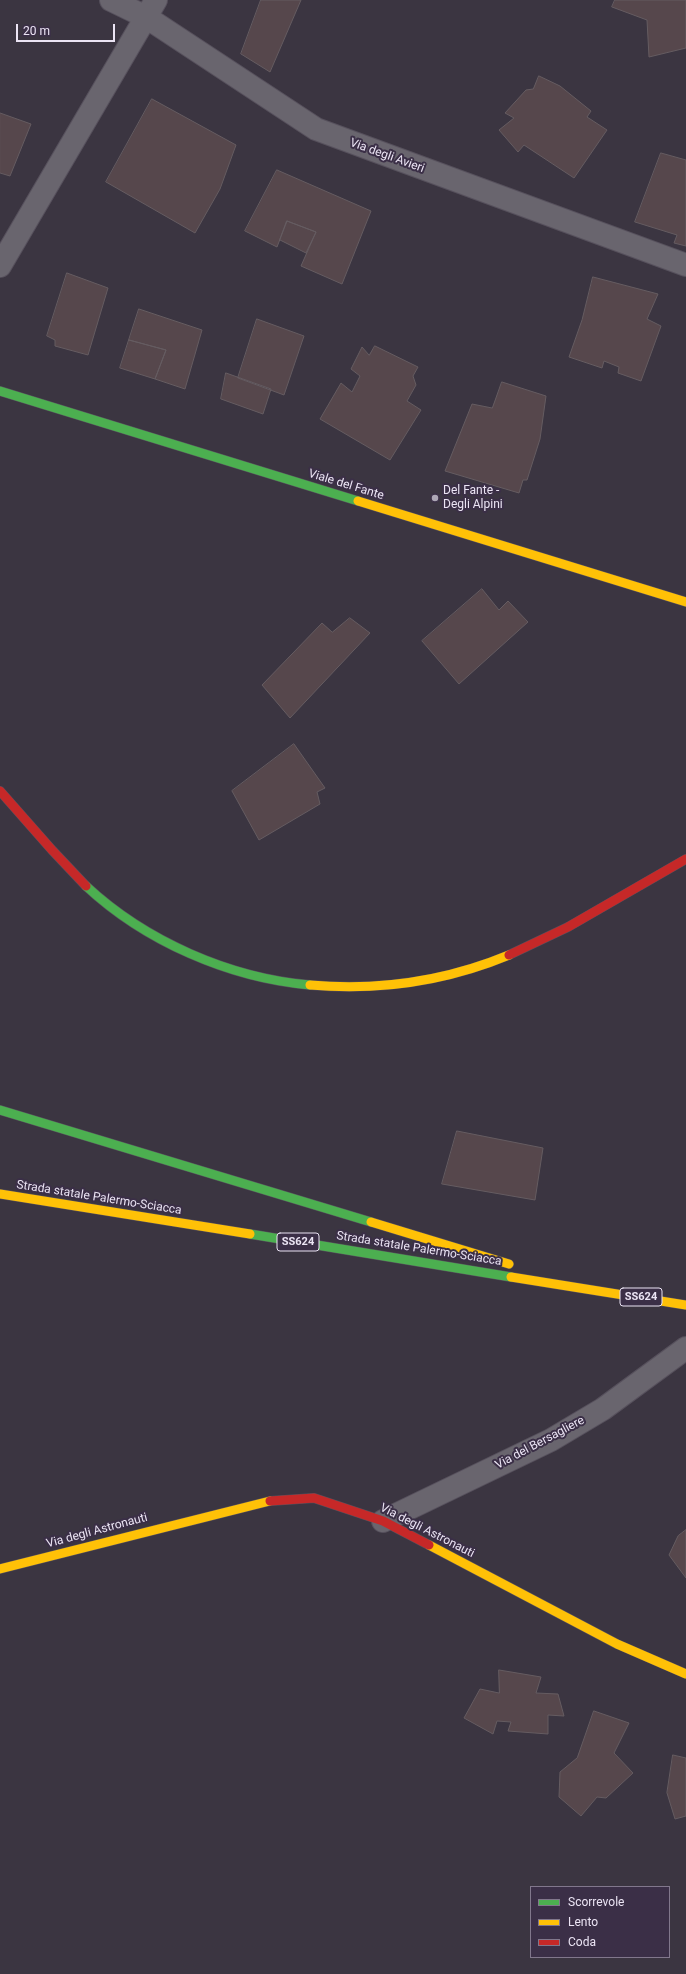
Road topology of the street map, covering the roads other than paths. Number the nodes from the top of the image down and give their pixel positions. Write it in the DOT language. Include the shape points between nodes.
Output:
graph roads {
  1 [pos="111,0"];
  2 [pos="151,8"];
  3 [pos="686,265"];
  4 [pos="0,266"];
  5 [pos="0,391"];
  6 [pos="686,602"];
  7 [pos="0,791"];
  8 [pos="686,858"];
  9 [pos="0,1110"];
  10 [pos="0,1194"];
  11 [pos="521,1267"];
  12 [pos="536,1272"];
  13 [pos="597,1290"];
  14 [pos="686,1305"];
  15 [pos="686,1348"];
  16 [pos="383,1520"];
  17 [pos="0,1569"];
  18 [pos="686,1674"];
  1 -- 2 [label="street, Via degli Avieri"];
  2 -- 3 [label="street, Via degli Avieri" via="316,129"];
  2 -- 4 [label="street"];
  5 -- 6 [label="main road, Viale del Fante"];
  7 -- 8 [label="main road" via="70,869 108,906 150,934 202,958 248,974 309,986 374,988 442,977 505,956 591,915"];
  9 -- 11 [label="main road"];
  10 -- 13 [label="main road, Strada statale Palermo-Sciacca / SS624"];
  12 -- 13 [label="main road"];
  13 -- 14 [label="main road, SS624"];
  15 -- 16 [label="street, Via del Bersagliere" via="603,1409 551,1440"];
  16 -- 17 [label="main road, Via degli Astronauti" via="314,1498 263,1501"];
  16 -- 18 [label="main road, Via degli Astronauti" via="617,1644"];
}
